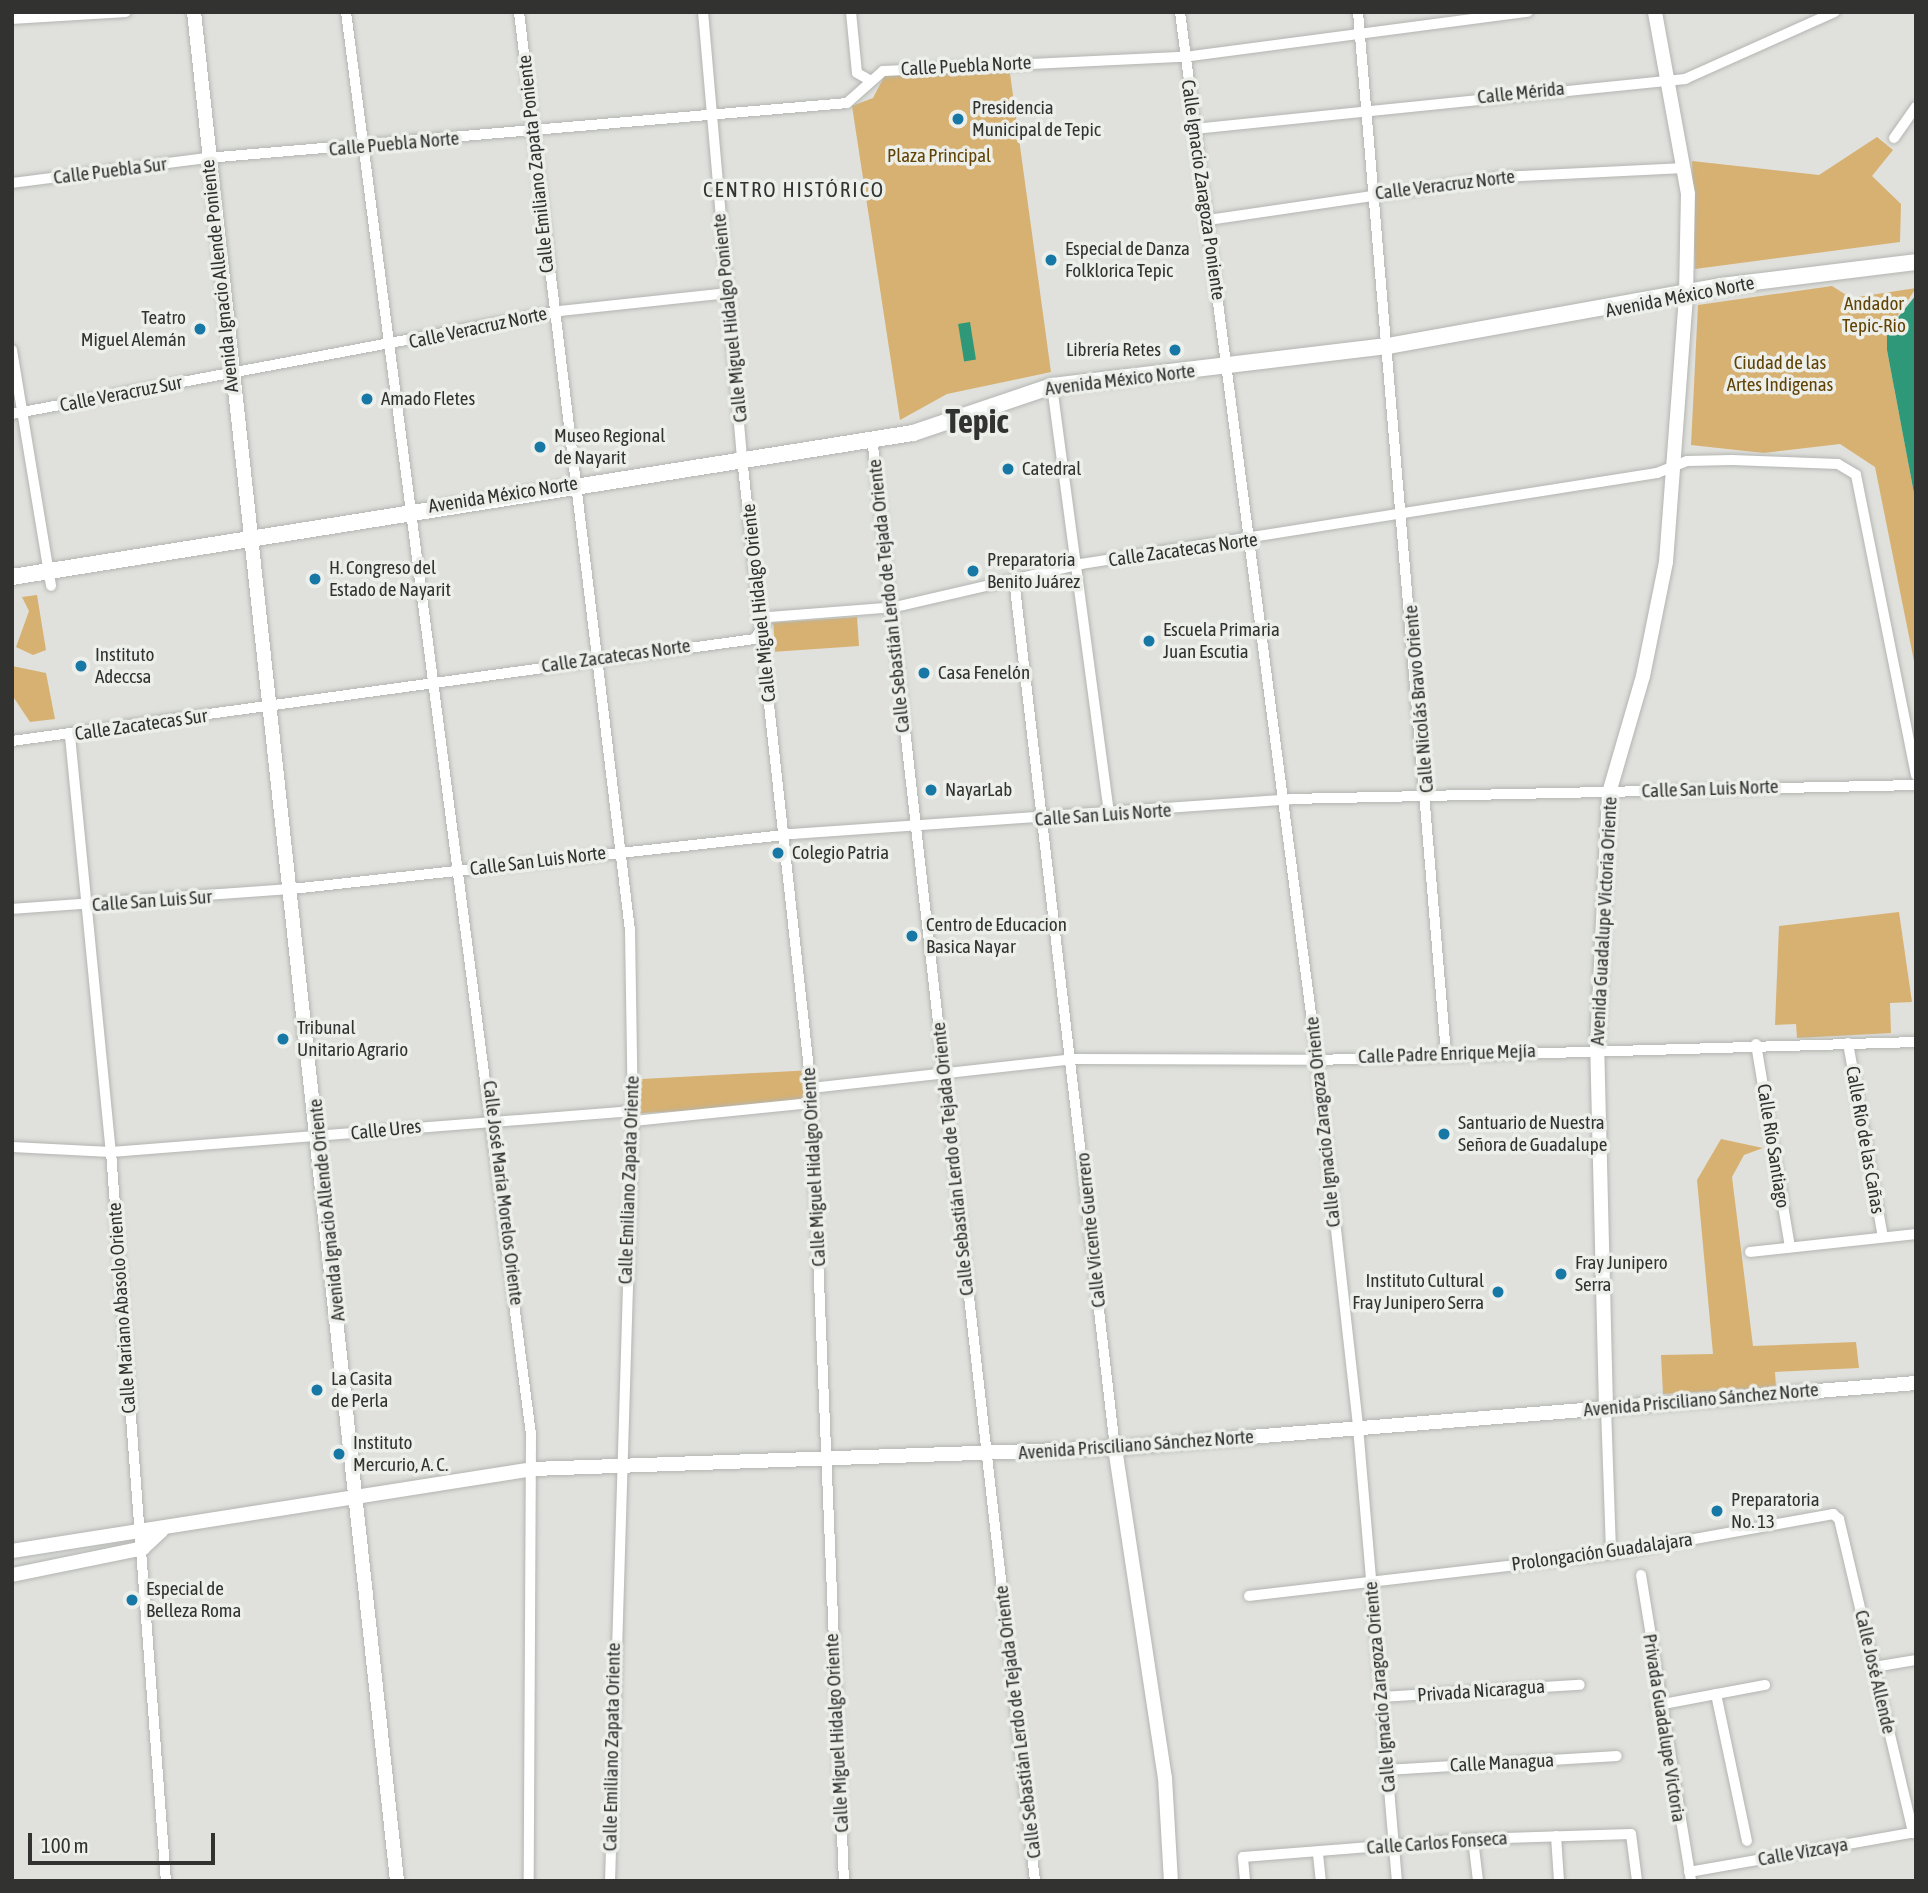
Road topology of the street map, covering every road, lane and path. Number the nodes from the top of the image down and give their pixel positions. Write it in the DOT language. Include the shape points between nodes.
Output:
graph roads {
  1 [pos="126,12"];
  2 [pos="194,12"];
  3 [pos="346,12"];
  4 [pos="519,12"];
  5 [pos="703,12"];
  6 [pos="851,12"];
  7 [pos="1180,12"];
  8 [pos="1358,12"];
  9 [pos="1528,12"];
  10 [pos="1655,12"];
  11 [pos="1835,12"];
  12 [pos="12,19"];
  13 [pos="1360,33"];
  14 [pos="1184,57"];
  15 [pos="868,79"];
  16 [pos="1667,79"];
  17 [pos="1916,107"];
  18 [pos="1368,110"];
  19 [pos="710,113"];
  20 [pos="1194,129"];
  21 [pos="533,130"];
  22 [pos="1894,138"];
  23 [pos="363,149"];
  24 [pos="207,158"];
  25 [pos="1685,168"];
  26 [pos="12,183"];
  27 [pos="1376,192"];
  28 [pos="1208,220"];
  29 [pos="1908,263"];
  30 [pos="728,293"];
  31 [pos="1686,296"];
  32 [pos="551,313"];
  33 [pos="391,346"];
  34 [pos="1388,346"];
  35 [pos="12,350"];
  36 [pos="1227,367"];
  37 [pos="230,375"];
  38 [pos="1052,386"];
  39 [pos="17,413"];
  40 [pos="872,437"];
  41 [pos="743,456"];
  42 [pos="1677,463"];
  43 [pos="574,483"];
  44 [pos="411,510"];
  45 [pos="1404,515"];
  46 [pos="251,540"];
  47 [pos="1249,541"];
  48 [pos="1075,568"];
  49 [pos="12,577"];
  50 [pos="46,577"];
  51 [pos="1014,579"];
  52 [pos="889,608"];
  53 [pos="761,632"];
  54 [pos="596,656"];
  55 [pos="429,684"];
  56 [pos="269,706"];
  57 [pos="70,736"];
  58 [pos="12,741"];
  59 [pos="1916,775"];
  60 [pos="1916,785"];
  61 [pos="1609,793"];
  62 [pos="1427,795"];
  63 [pos="1283,801"];
  64 [pos="1109,816"];
  65 [pos="1044,819"];
  66 [pos="916,828"];
  67 [pos="786,835"];
  68 [pos="621,852"];
  69 [pos="463,871"];
  70 [pos="292,889"];
  71 [pos="90,905"];
  72 [pos="12,909"];
  73 [pos="1916,1042"];
  74 [pos="1848,1043"];
  75 [pos="1756,1044"];
  76 [pos="1597,1049"];
  77 [pos="1446,1053"];
  78 [pos="1074,1059"];
  79 [pos="1317,1060"];
  80 [pos="944,1077"];
  81 [pos="811,1088"];
  82 [pos="811,1103"];
  83 [pos="633,1116"];
  84 [pos="494,1118"];
  85 [pos="319,1138"];
  86 [pos="12,1147"];
  87 [pos="111,1152"];
  88 [pos="1916,1234"];
  89 [pos="1882,1237"];
  90 [pos="1790,1247"];
  91 [pos="1749,1252"];
  92 [pos="1916,1383"];
  93 [pos="1606,1408"];
  94 [pos="1358,1427"];
  95 [pos="1115,1448"];
  96 [pos="984,1455"];
  97 [pos="825,1458"];
  98 [pos="618,1464"];
  99 [pos="533,1469"];
  100 [pos="357,1501"];
  101 [pos="1833,1514"];
  102 [pos="138,1527"];
  103 [pos="161,1531"];
  104 [pos="143,1548"];
  105 [pos="12,1551"];
  106 [pos="1611,1554"];
  107 [pos="12,1575"];
  108 [pos="1641,1575"];
  109 [pos="1371,1580"];
  110 [pos="1249,1597"];
  111 [pos="1916,1660"];
  112 [pos="1874,1667"];
  113 [pos="1580,1685"];
  114 [pos="1765,1685"];
  115 [pos="1716,1694"];
  116 [pos="1381,1697"];
  117 [pos="1658,1705"];
  118 [pos="1617,1756"];
  119 [pos="1387,1770"];
  120 [pos="1914,1832"];
  121 [pos="1556,1836"];
  122 [pos="1473,1839"];
  123 [pos="1747,1840"];
  124 [pos="1393,1845"];
  125 [pos="1318,1854"];
  126 [pos="1690,1877"];
  127 [pos="166,1881"];
  128 [pos="397,1881"];
  129 [pos="529,1881"];
  130 [pos="610,1881"];
  131 [pos="844,1881"];
  132 [pos="1035,1881"];
  133 [pos="1171,1881"];
  134 [pos="1245,1881"];
  135 [pos="1321,1881"];
  136 [pos="1397,1881"];
  137 [pos="1478,1881"];
  138 [pos="1559,1881"];
  139 [pos="1637,1881"];
  1 -- 12 [label="street"];
  2 -- 24 [label="main road, Avenida Ignacio Allende Poniente"];
  3 -- 23 [label="street, Calle José María Morelos Oriente"];
  4 -- 21 [label="street, Calle Emiliano Zapata Poniente"];
  5 -- 19 [label="street, Calle Miguel Hidalgo Poniente"];
  6 -- 15 [label="street" via="858,73"];
  7 -- 14 [label="street, Calle Ignacio Zaragoza Poniente"];
  8 -- 13 [label="street, Calle Nicolás Bravo Oriente"];
  9 -- 13 [label="street, Calle Puebla Norte"];
  10 -- 16 [label="main road, Avenida Guadalupe Victoria Oriente"];
  11 -- 16 [label="street, Calle Mérida" via="1685,79"];
  13 -- 14 [label="street, Calle Puebla Norte"];
  13 -- 18 [label="street, Calle Nicolás Bravo Oriente"];
  14 -- 15 [label="street, Calle Puebla Norte" via="883,71"];
  14 -- 20 [label="street, Calle Ignacio Zaragoza Poniente"];
  15 -- 19 [label="street, Calle Puebla Norte" via="846,103"];
  16 -- 18 [label="street, Calle Mérida"];
  16 -- 25 [label="main road, Avenida Guadalupe Victoria Oriente"];
  17 -- 22 [label="street"];
  18 -- 20 [label="street, Calle Mérida"];
  18 -- 27 [label="street, Calle Nicolás Bravo Oriente"];
  19 -- 21 [label="street, Calle Puebla Norte"];
  19 -- 30 [label="street, Calle Miguel Hidalgo Poniente"];
  20 -- 28 [label="street, Calle Ignacio Zaragoza Poniente"];
  21 -- 23 [label="street, Calle Puebla Norte"];
  21 -- 32 [label="street, Calle Emiliano Zapata Poniente"];
  23 -- 24 [label="street, Calle Puebla Norte"];
  23 -- 33 [label="street, Calle José María Morelos Oriente"];
  24 -- 26 [label="street, Calle Puebla Sur"];
  24 -- 37 [label="main road, Avenida Ignacio Allende Poniente"];
  25 -- 27 [label="street, Calle Veracruz Norte" via="1501,177"];
  25 -- 31 [label="main road, Avenida Guadalupe Victoria Oriente"];
  27 -- 28 [label="street, Calle Veracruz Norte"];
  27 -- 34 [label="street, Calle Nicolás Bravo Oriente"];
  28 -- 36 [label="street, Calle Ignacio Zaragoza Poniente"];
  29 -- 31 [label="main road, Avenida México Norte"];
  30 -- 32 [label="street, Calle Veracruz Norte"];
  30 -- 41 [label="street, Calle Miguel Hidalgo Poniente"];
  31 -- 34 [label="main road, Avenida México Norte"];
  31 -- 42 [label="main road, Avenida Guadalupe Victoria Oriente"];
  32 -- 33 [label="street, Calle Veracruz Norte"];
  32 -- 43 [label="street, Calle Emiliano Zapata Poniente"];
  33 -- 37 [label="street, Calle Veracruz Norte"];
  33 -- 44 [label="street, Calle José María Morelos Oriente"];
  34 -- 36 [label="main road, Avenida México Norte"];
  34 -- 45 [label="street, Calle Nicolás Bravo Oriente"];
  35 -- 39 [label="street"];
  36 -- 38 [label="main road, Avenida México Norte"];
  36 -- 47 [label="street, Calle Ignacio Zaragoza Oriente"];
  37 -- 39 [label="street, Calle Veracruz Sur"];
  37 -- 46 [label="main road, Avenida Ignacio Allende Poniente"];
  38 -- 40 [label="main road, Avenida México Norte" via="913,433"];
  38 -- 48 [label="street"];
  39 -- 50 [label="street"];
  40 -- 41 [label="main road, Avenida México Norte"];
  40 -- 52 [label="street, Calle Sebastián Lerdo de Tejada Oriente"];
  41 -- 43 [label="main road, Avenida México Norte"];
  41 -- 53 [label="street, Calle Miguel Hidalgo Oriente"];
  42 -- 45 [label="street, Calle Zacatecas Norte" via="1657,473"];
  42 -- 59 [label="street, Calle Zacatecas Norte" via="1838,464 1856,475"];
  42 -- 61 [label="main road, Avenida Guadalupe Victoria Oriente" via="1643,676"];
  43 -- 44 [label="main road, Avenida México Norte"];
  43 -- 54 [label="street, Calle Emiliano Zapata Oriente"];
  44 -- 46 [label="main road, Avenida México Norte"];
  44 -- 55 [label="street, Calle José María Morelos Oriente"];
  45 -- 47 [label="street, Calle Zacatecas Norte"];
  45 -- 62 [label="street, Calle Nicolás Bravo Oriente"];
  46 -- 50 [label="main road, Avenida México Norte"];
  46 -- 56 [label="main road, Avenida Ignacio Allende Oriente"];
  47 -- 48 [label="street, Calle Zacatecas Norte"];
  47 -- 63 [label="street, Calle Ignacio Zaragoza Oriente"];
  48 -- 51 [label="street, Calle Zacatecas Norte"];
  48 -- 64 [label="street"];
  49 -- 50 [label="main road, Avenida México Norte"];
  51 -- 52 [label="street, Calle Zacatecas Norte"];
  51 -- 65 [label="street, Calle Vicente Guerrero"];
  52 -- 53 [label="street, Calle Zacatecas Norte" via="769,617"];
  52 -- 66 [label="street, Calle Sebastián Lerdo de Tejada Oriente"];
  53 -- 54 [label="street, Calle Zacatecas Norte" via="755,639"];
  53 -- 67 [label="street, Calle Miguel Hidalgo Oriente"];
  54 -- 55 [label="street, Calle Zacatecas Norte"];
  54 -- 68 [label="street, Calle Emiliano Zapata Oriente"];
  55 -- 56 [label="street, Calle Zacatecas Norte"];
  55 -- 69 [label="street, Calle José María Morelos Oriente"];
  56 -- 57 [label="street, Calle Zacatecas Sur"];
  56 -- 70 [label="main road, Avenida Ignacio Allende Oriente"];
  57 -- 58 [label="street, Calle Zacatecas Sur"];
  57 -- 71 [label="street, Calle Mariano Abasolo Oriente"];
  60 -- 61 [label="street, Calle San Luis Norte"];
  61 -- 62 [label="street, Calle San Luis Norte"];
  61 -- 76 [label="main road, Avenida Guadalupe Victoria Oriente"];
  62 -- 63 [label="street, Calle San Luis Norte"];
  62 -- 77 [label="street, Calle Nicolás Bravo Oriente"];
  63 -- 64 [label="street, Calle San Luis Norte"];
  63 -- 79 [label="street, Calle Ignacio Zaragoza Oriente"];
  64 -- 65 [label="street, Calle San Luis Norte"];
  65 -- 66 [label="street, Calle San Luis Norte"];
  65 -- 78 [label="street, Calle Vicente Guerrero"];
  66 -- 67 [label="street, Calle San Luis Norte"];
  66 -- 80 [label="street, Calle Sebastián Lerdo de Tejada Oriente"];
  67 -- 68 [label="street, Calle San Luis Norte"];
  67 -- 81 [label="street, Calle Miguel Hidalgo Oriente"];
  68 -- 69 [label="street, Calle San Luis Norte"];
  68 -- 83 [label="street, Calle Emiliano Zapata Oriente"];
  69 -- 70 [label="street, Calle San Luis Norte"];
  69 -- 84 [label="street, Calle José María Morelos Oriente"];
  70 -- 71 [label="street, Calle San Luis Sur"];
  70 -- 85 [label="main road, Avenida Ignacio Allende Oriente"];
  71 -- 72 [label="street, Calle San Luis Sur"];
  71 -- 87 [label="street, Calle Mariano Abasolo Oriente"];
  73 -- 74 [label="street, Calle Padre Enrique Mejía"];
  74 -- 75 [label="street, Calle Padre Enrique Mejía"];
  74 -- 89 [label="street, Calle Río de las Cañas"];
  75 -- 76 [label="street, Calle Padre Enrique Mejía"];
  75 -- 90 [label="street, Calle Río Santiago"];
  76 -- 77 [label="street, Calle Padre Enrique Mejía"];
  76 -- 93 [label="main road, Avenida Guadalupe Victoria Oriente"];
  77 -- 79 [label="street, Calle Padre Enrique Mejía"];
  78 -- 79 [label="street, Calle Padre Enrique Mejía"];
  78 -- 80 [label="street, Calle Padre Enrique Mejía"];
  78 -- 95 [label="street, Calle Vicente Guerrero"];
  79 -- 94 [label="street, Calle Ignacio Zaragoza Oriente"];
  80 -- 81 [label="street, Calle Padre Enrique Mejía"];
  80 -- 96 [label="street, Calle Sebastián Lerdo de Tejada Oriente"];
  81 -- 82 [label="street, Calle Miguel Hidalgo Oriente"];
  82 -- 83 [label="street"];
  82 -- 97 [label="street, Calle Miguel Hidalgo Oriente"];
  83 -- 84 [label="street, Calle Ures"];
  83 -- 98 [label="street, Calle Emiliano Zapata Oriente"];
  84 -- 85 [label="street, Calle Ures"];
  84 -- 99 [label="street, Calle José María Morelos Oriente"];
  85 -- 87 [label="street, Calle Ures"];
  85 -- 100 [label="main road, Avenida Ignacio Allende Oriente"];
  86 -- 87 [label="street, Calle Ures"];
  87 -- 102 [label="street, Calle Mariano Abasolo Oriente"];
  88 -- 89 [label="street"];
  89 -- 90 [label="street"];
  90 -- 91 [label="street"];
  92 -- 93 [label="main road, Avenida Prisciliano Sánchez Norte"];
  93 -- 94 [label="main road, Avenida Prisciliano Sánchez Norte"];
  93 -- 106 [label="street, Avenida Guadalupe Victoria Oriente"];
  94 -- 95 [label="main road, Avenida Prisciliano Sánchez Norte"];
  94 -- 109 [label="street, Calle Ignacio Zaragoza Oriente"];
  95 -- 96 [label="main road, Avenida Prisciliano Sánchez Norte"];
  95 -- 133 [label="main road, Calle Vicente Guerrero" via="1165,1778"];
  96 -- 97 [label="main road, Avenida Prisciliano Sánchez Norte"];
  96 -- 132 [label="street, Calle Sebastián Lerdo de Tejada Oriente" via="1026,1759"];
  97 -- 98 [label="main road, Avenida Prisciliano Sánchez Norte"];
  97 -- 131 [label="street, Calle Miguel Hidalgo Oriente"];
  98 -- 99 [label="main road, Avenida Prisciliano Sánchez Norte"];
  98 -- 130 [label="street, Calle Emiliano Zapata Oriente"];
  99 -- 100 [label="main road, Avenida Prisciliano Sánchez Norte"];
  99 -- 129 [label="street, Calle José María Morelos Oriente"];
  100 -- 103 [label="main road, Avenida Prisciliano Sánchez Norte"];
  100 -- 128 [label="main road, Avenida Ignacio Allende Oriente"];
  101 -- 106 [label="street, Prolongación Guadalajara"];
  101 -- 112 [label="street, Calle José Allende" via="1839,1519"];
  102 -- 103 [label="main road, Avenida Prisciliano Sánchez Norte"];
  102 -- 104 [label="street, Calle Mariano Abasolo Oriente"];
  102 -- 105 [label="main road"];
  103 -- 104 [label="main road"];
  104 -- 107 [label="main road"];
  104 -- 127 [label="street, Calle Mariano Abasolo Oriente"];
  106 -- 109 [label="street, Prolongación Guadalajara"];
  108 -- 117 [label="street, Privada Guadalupe Victoria"];
  109 -- 110 [label="street, Prolongación Guadalajara"];
  109 -- 116 [label="street, Calle Ignacio Zaragoza Oriente"];
  111 -- 112 [label="street"];
  112 -- 120 [label="street, Calle José Allende"];
  113 -- 116 [label="street, Privada Nicaragua"];
  114 -- 115 [label="street"];
  115 -- 117 [label="street"];
  115 -- 123 [label="street"];
  116 -- 119 [label="street, Calle Ignacio Zaragoza Oriente"];
  117 -- 126 [label="street, Privada Guadalupe Victoria"];
  118 -- 119 [label="street, Calle Managua"];
  119 -- 124 [label="street, Calle Ignacio Zaragoza Oriente"];
  120 -- 126 [label="street, Calle Vizcaya"];
  121 -- 122 [label="street, Calle Carlos Fonseca"];
  121 -- 138 [label="street"];
  121 -- 139 [label="street, Calle Carlos Fonseca" via="1631,1834"];
  122 -- 124 [label="street, Calle Carlos Fonseca"];
  122 -- 137 [label="street"];
  124 -- 125 [label="street, Calle Carlos Fonseca"];
  124 -- 136 [label="street, Calle Ignacio Zaragoza Oriente"];
  125 -- 134 [label="street, Calle Carlos Fonseca" via="1244,1857"];
  125 -- 135 [label="street"];
}
